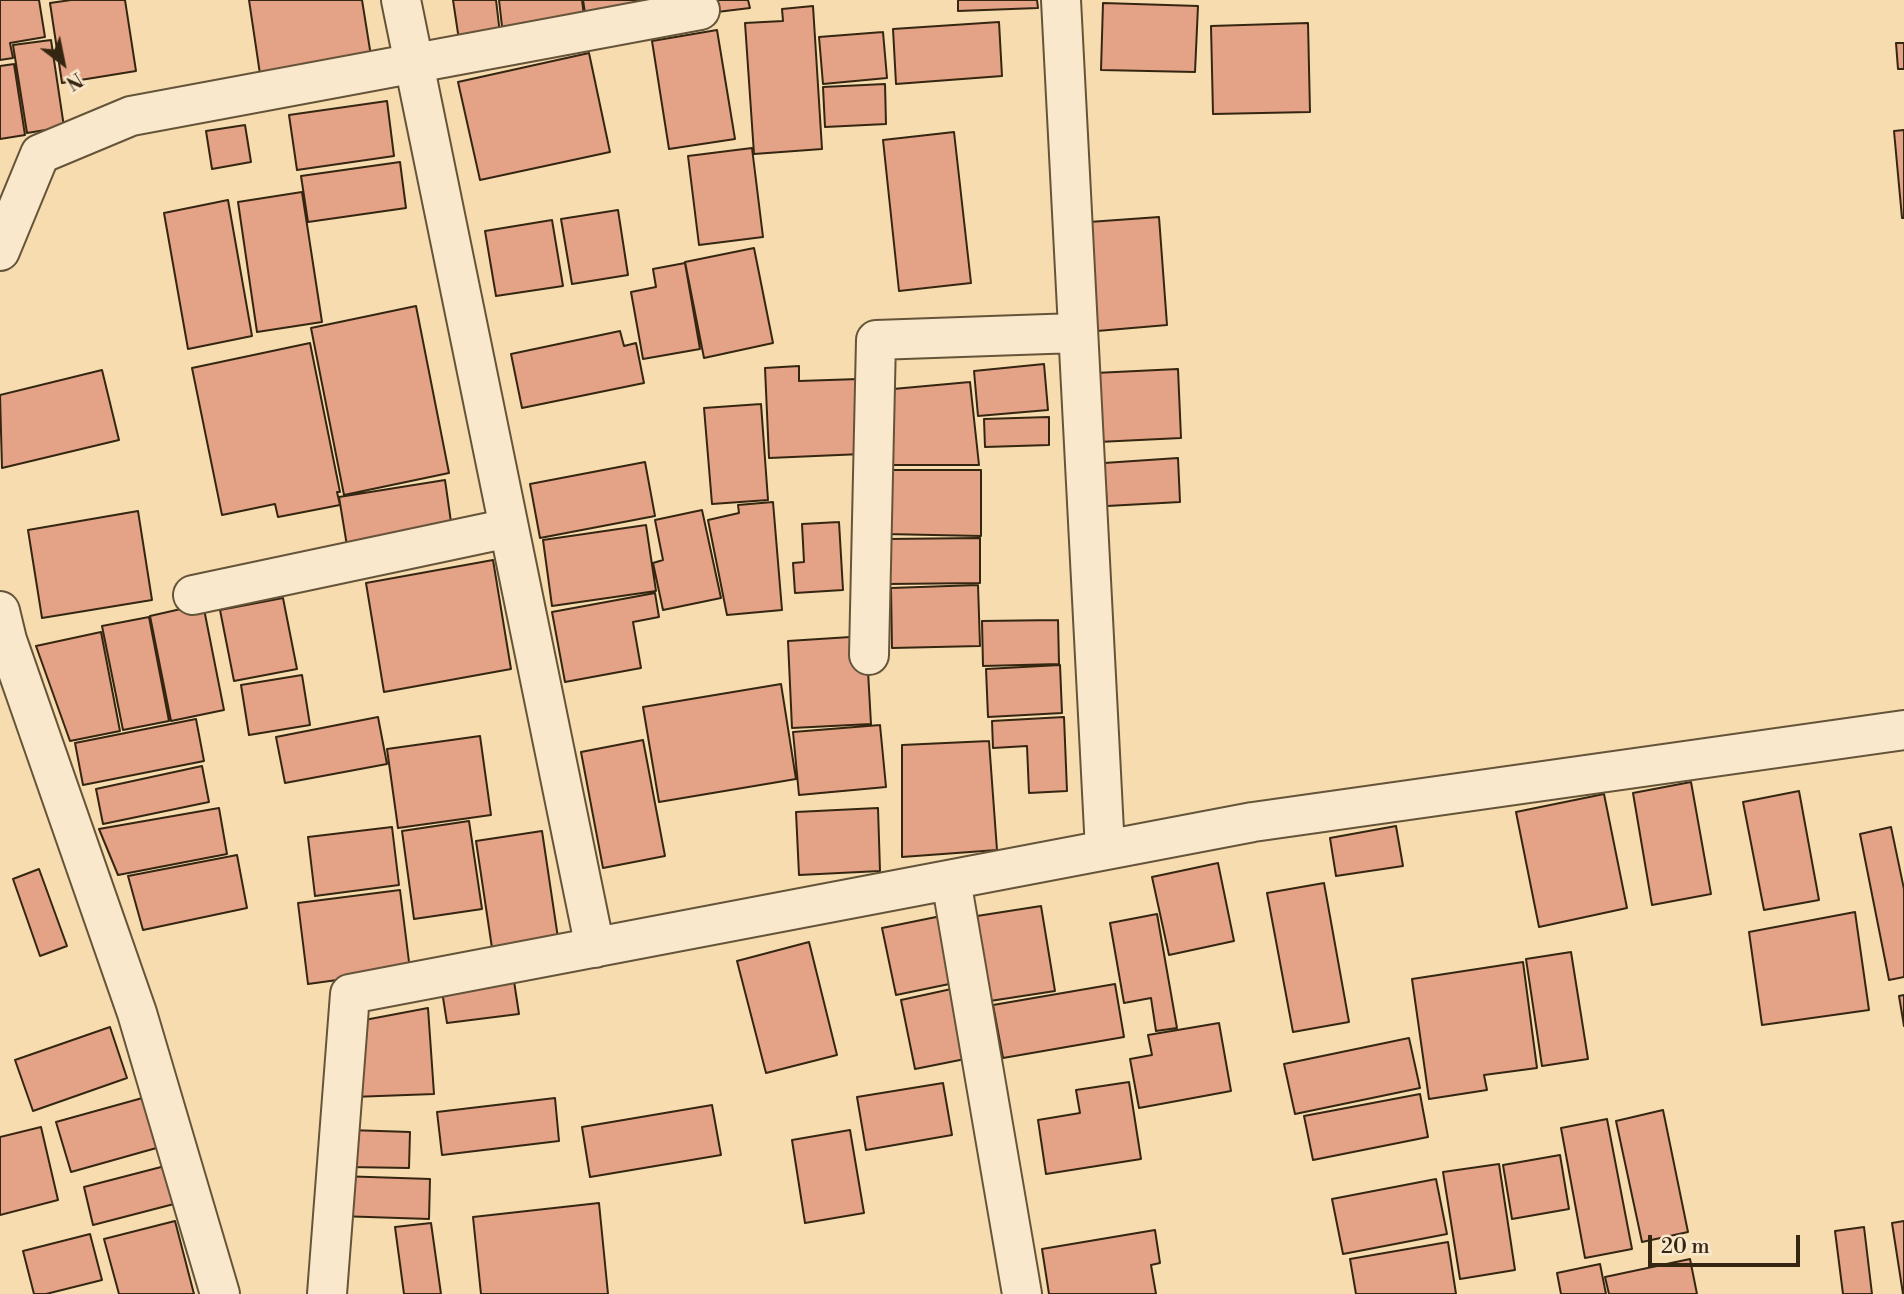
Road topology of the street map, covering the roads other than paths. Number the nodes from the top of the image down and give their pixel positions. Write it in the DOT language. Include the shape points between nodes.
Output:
graph roads {
  1 [pos="401,0"];
  2 [pos="1061,0"];
  3 [pos="700,10"];
  4 [pos="414,61"];
  5 [pos="0,250"];
  6 [pos="1076,333"];
  7 [pos="509,528"];
  8 [pos="193,595"];
  9 [pos="0,611"];
  10 [pos="869,655"];
  11 [pos="1904,730"];
  12 [pos="1105,850"];
  13 [pos="951,880"];
  14 [pos="595,948"];
  15 [pos="220,1294"];
  16 [pos="327,1294"];
  17 [pos="1022,1294"];
  1 -- 4 [label="street"];
  2 -- 6 [label="street"];
  3 -- 4 [label="street"];
  4 -- 5 [label="street" via="131,116 40,154"];
  4 -- 7 [label="street"];
  6 -- 10 [label="street" via="876,340"];
  6 -- 12 [label="street"];
  7 -- 8 [label="street"];
  7 -- 14 [label="street"];
  9 -- 15 [label="street" via="136,1013"];
  11 -- 12 [label="street" via="1253,822"];
  12 -- 13 [label="street"];
  13 -- 14 [label="street"];
  13 -- 17 [label="street"];
  14 -- 16 [label="street" via="350,994"];
}
